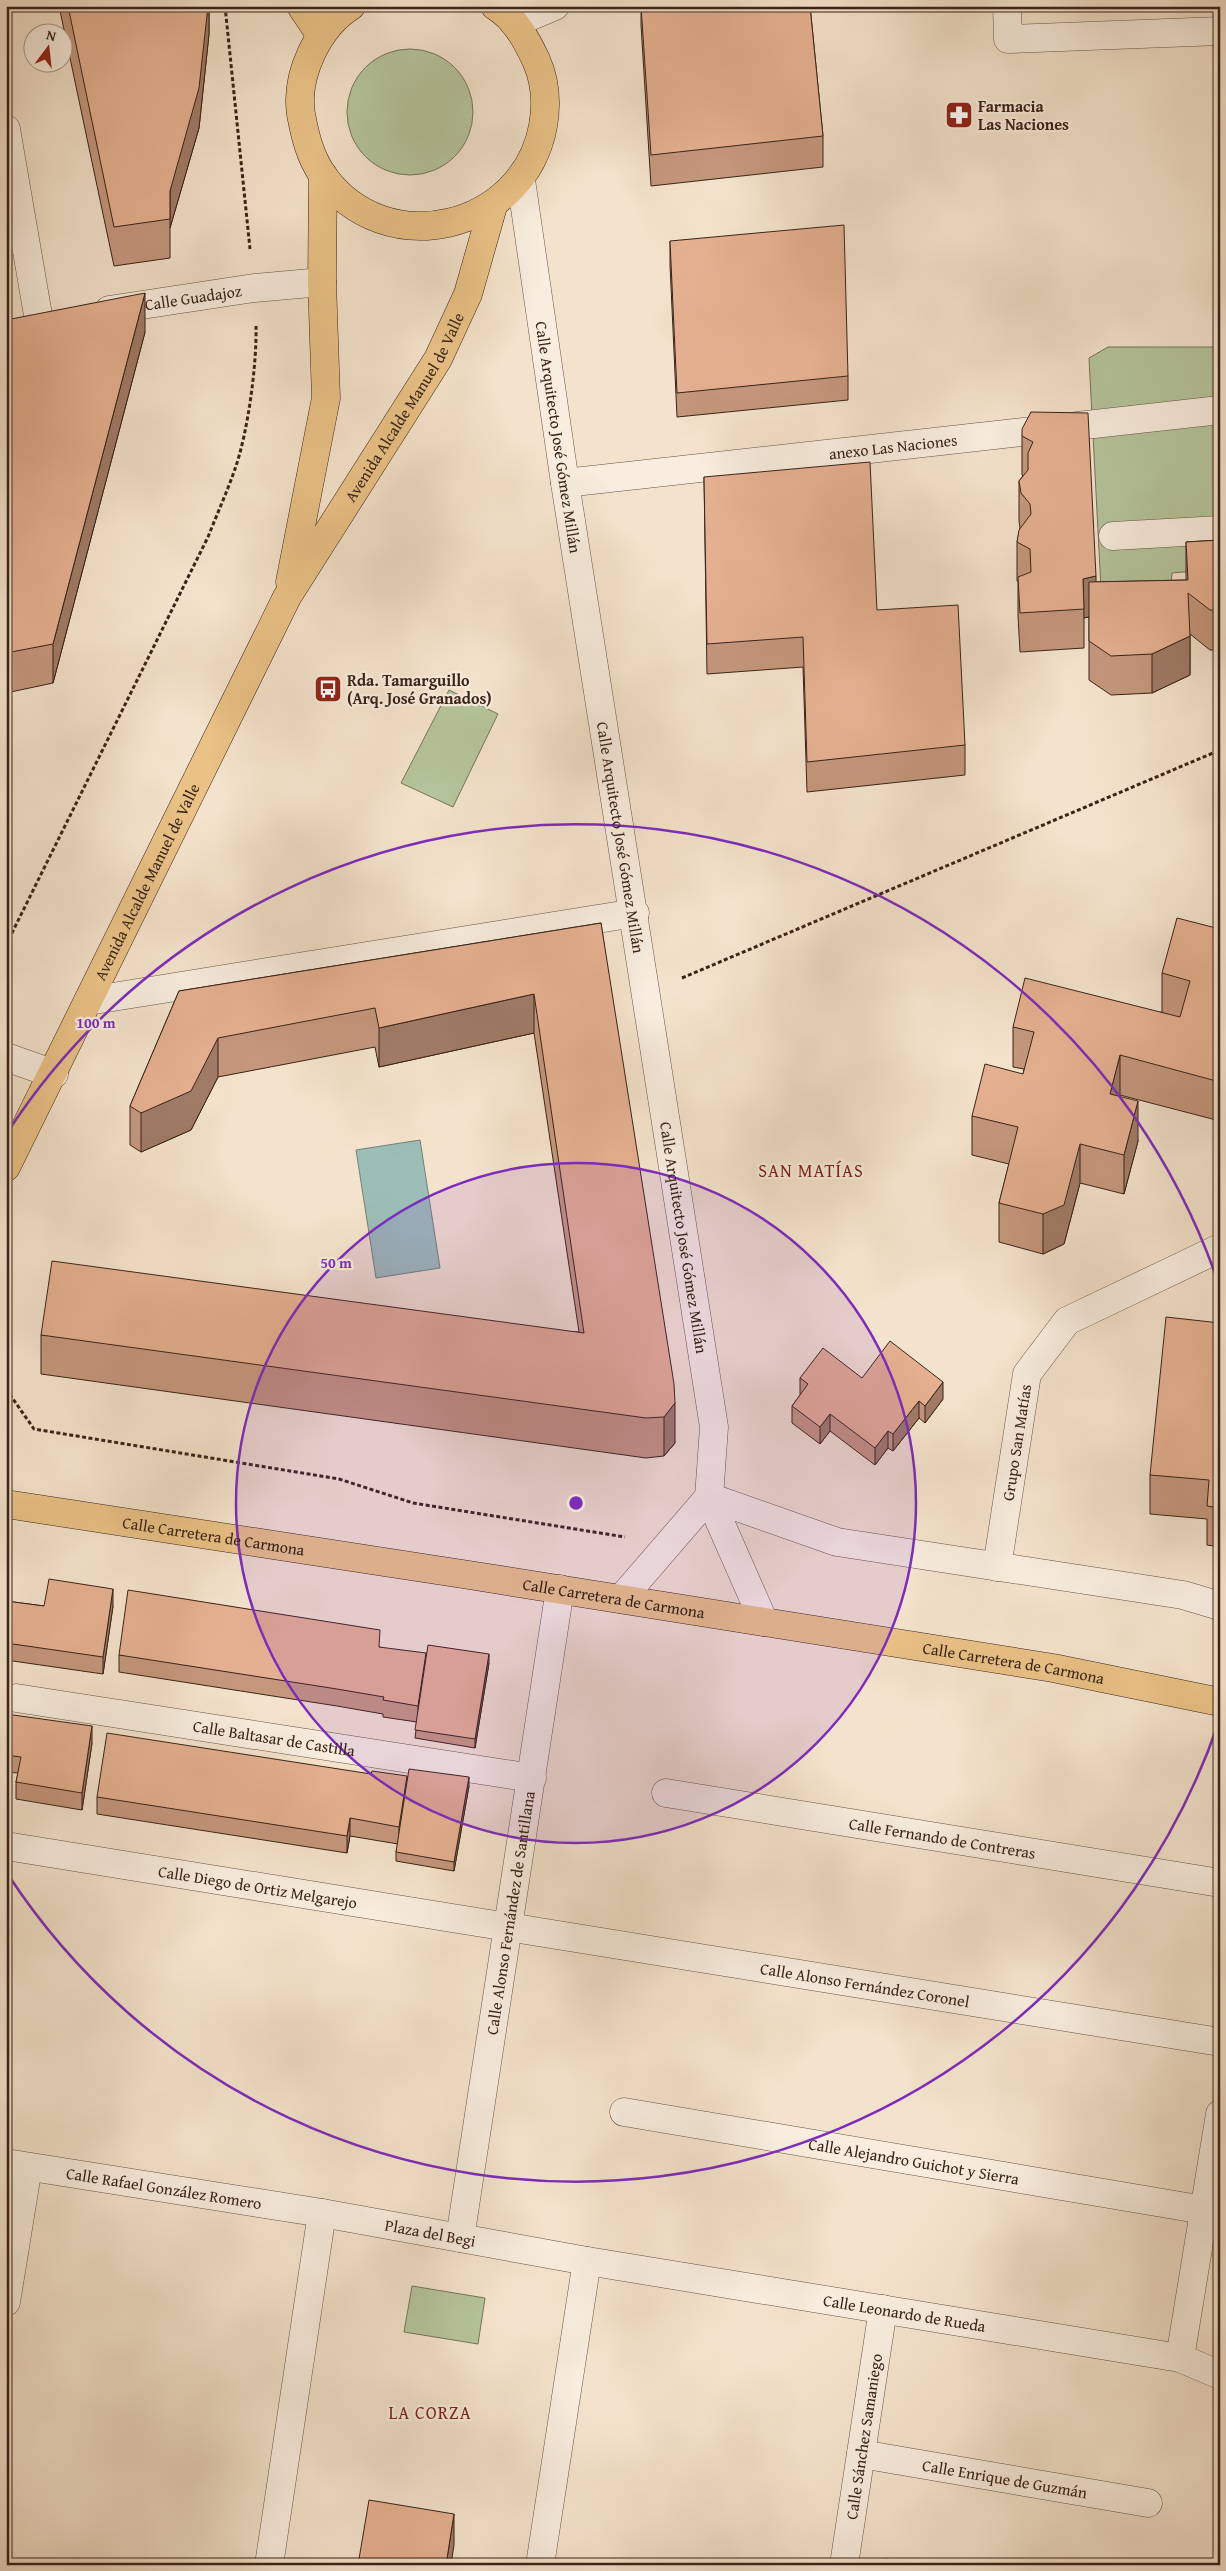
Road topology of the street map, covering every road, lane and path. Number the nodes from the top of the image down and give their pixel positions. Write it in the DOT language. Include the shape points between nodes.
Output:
graph roads {
  1 [pos="225,6"];
  2 [pos="301,6"];
  3 [pos="351,6"];
  4 [pos="555,6"];
  5 [pos="1007,6"];
  6 [pos="503,11"];
  7 [pos="1220,31"];
  8 [pos="321,36"];
  9 [pos="6,129"];
  10 [pos="323,175"];
  11 [pos="521,180"];
  12 [pos="493,206"];
  13 [pos="251,256"];
  14 [pos="322,282"];
  15 [pos="256,322"];
  16 [pos="1220,410"];
  17 [pos="565,483"];
  18 [pos="1220,530"];
  19 [pos="1112,536"];
  20 [pos="287,597"];
  21 [pos="1220,750"];
  22 [pos="635,913"];
  23 [pos="6,946"];
  24 [pos="645,994"];
  25 [pos="88,1001"];
  26 [pos="6,1058"];
  27 [pos="54,1074"];
  28 [pos="6,1167"];
  29 [pos="1220,1248"];
  30 [pos="6,1389"];
  31 [pos="709,1496"];
  32 [pos="6,1504"];
  33 [pos="628,1537"];
  34 [pos="998,1567"];
  35 [pos="560,1589"];
  36 [pos="621,1599"];
  37 [pos="1220,1606"];
  38 [pos="764,1622"];
  39 [pos="16,1698"];
  40 [pos="1220,1702"];
  41 [pos="532,1778"];
  42 [pos="666,1793"];
  43 [pos="6,1846"];
  44 [pos="1220,1883"];
  45 [pos="510,1927"];
  46 [pos="1220,2042"];
  47 [pos="624,2112"];
  48 [pos="1220,2114"];
  49 [pos="17,2165"];
  50 [pos="322,2213"];
  51 [pos="1212,2214"];
  52 [pos="460,2238"];
  53 [pos="587,2261"];
  54 [pos="6,2302"];
  55 [pos="883,2308"];
  56 [pos="1180,2358"];
  57 [pos="1220,2375"];
  58 [pos="861,2454"];
  59 [pos="1148,2503"];
  60 [pos="269,2565"];
  61 [pos="540,2565"];
  62 [pos="844,2565"];
  1 -- 13 [label="path"];
  2 -- 8 [label="main road"];
  3 -- 8 [label="main road"];
  4 -- 6 [label="street"];
  5 -- 7 [label="street" via="1008,40"];
  6 -- 11 [label="main road" via="526,38 542,72 546,109 539,146"];
  8 -- 10 [label="main road" via="305,70 300,106 306,142"];
  9 -- 14 [label="street, Calle Guadajoz" via="27,323 254,288"];
  10 -- 12 [label="main road" via="349,202 383,221 421,227 458,222"];
  10 -- 14 [label="main road, Avenida Alcalde Manuel de Valle"];
  11 -- 12 [label="main road"];
  11 -- 17 [label="street, Calle Arquitecto José Gómez Millán"];
  12 -- 20 [label="main road, Avenida Alcalde Manuel de Valle" via="468,294 438,359"];
  14 -- 20 [label="main road, Avenida Alcalde Manuel de Valle" via="326,398"];
  15 -- 23 [label="path" via="256,348 236,468 208,537"];
  16 -- 17 [label="street, anexo Las Naciones"];
  17 -- 22 [label="street, Calle Arquitecto José Gómez Millán"];
  18 -- 19 [label="street"];
  20 -- 25 [label="main road, Avenida Alcalde Manuel de Valle"];
  21 -- 24 [label="path"];
  22 -- 24 [label="street, Calle Arquitecto José Gómez Millán"];
  22 -- 25 [label="street"];
  24 -- 31 [label="street, Calle Arquitecto José Gómez Millán" via="714,1427"];
  25 -- 27 [label="main road, Avenida Alcalde Manuel de Valle"];
  26 -- 27 [label="street"];
  27 -- 28 [label="main road, Avenida Alcalde Manuel de Valle"];
  29 -- 34 [label="street, Grupo San Matías" via="1067,1321 1027,1374"];
  30 -- 33 [label="path" via="34,1429 339,1479 413,1503"];
  31 -- 34 [label="street" via="837,1542"];
  31 -- 36 [label="street"];
  31 -- 38 [label="street"];
  32 -- 35 [label="main road, Calle Carretera de Carmona"];
  34 -- 37 [label="street" via="1183,1595"];
  35 -- 36 [label="main road, Calle Carretera de Carmona"];
  35 -- 41 [label="street, Calle Alonso Fernández de Santillana"];
  36 -- 38 [label="main road, Calle Carretera de Carmona"];
  38 -- 40 [label="main road, Calle Carretera de Carmona" via="1053,1668"];
  39 -- 41 [label="street, Calle Baltasar de Castilla"];
  41 -- 45 [label="street, Calle Alonso Fernández de Santillana"];
  42 -- 44 [label="street, Calle Fernando de Contreras"];
  43 -- 45 [label="street, Calle Diego de Ortiz Melgarejo"];
  45 -- 46 [label="street, Calle Alonso Fernández Coronel"];
  45 -- 52 [label="street, Calle Alonso Fernández de Santillana"];
  47 -- 51 [label="street, Calle Alejandro Guichot y Sierra"];
  48 -- 51 [label="street"];
  49 -- 50 [label="street, Calle Rafael González Romero"];
  49 -- 54 [label="street"];
  50 -- 52 [label="street, Plaza del Begi"];
  50 -- 60 [label="street"];
  51 -- 56 [label="street"];
  52 -- 53 [label="street, Plaza del Begi"];
  53 -- 55 [label="street, Calle Leonardo de Rueda"];
  53 -- 61 [label="street"];
  55 -- 56 [label="street, Calle Leonardo de Rueda"];
  55 -- 58 [label="street, Calle Sánchez Samaniego"];
  56 -- 57 [label="street, Calle Leonardo de Rueda"];
  58 -- 59 [label="street, Calle Enrique de Guzmán"];
  58 -- 62 [label="street, Calle Sánchez Samaniego"];
}
